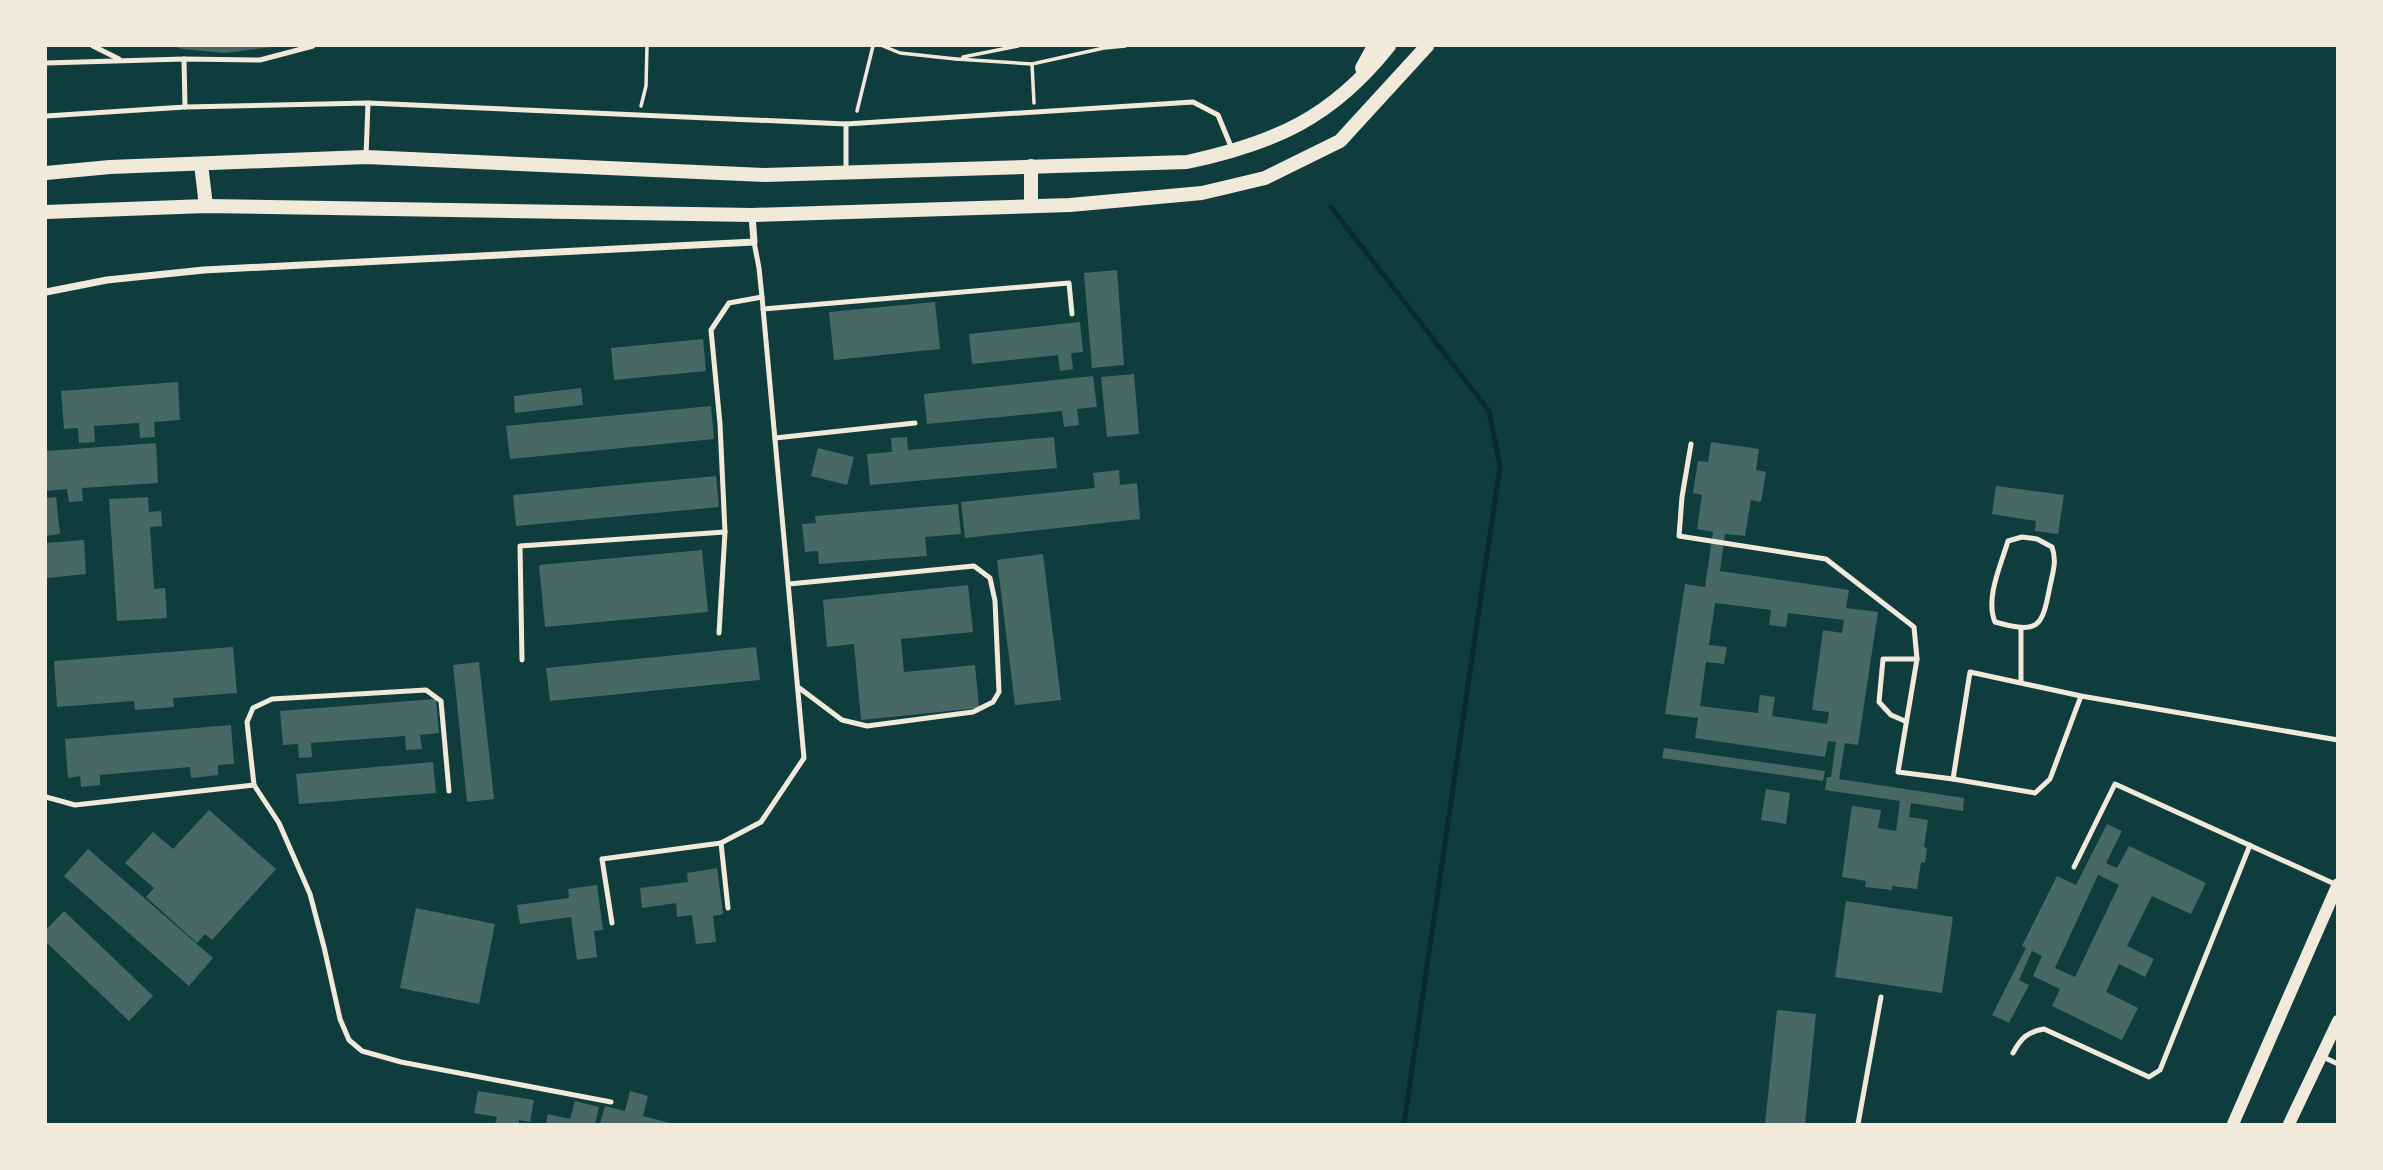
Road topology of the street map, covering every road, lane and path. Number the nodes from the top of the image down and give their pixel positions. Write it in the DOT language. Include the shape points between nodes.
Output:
graph roads {
  1 [pos="93,46"];
  2 [pos="313,46"];
  3 [pos="647,46"];
  4 [pos="873,46"];
  5 [pos="883,46"];
  6 [pos="1018,46"];
  7 [pos="1125,46"];
  8 [pos="1374,46"];
  9 [pos="1389,46"];
  10 [pos="1426,46"];
  11 [pos="184,59"];
  12 [pos="956,59"];
  13 [pos="122,60"];
  14 [pos="46,63"];
  15 [pos="1032,64"];
  16 [pos="1352,88"];
  17 [pos="1034,95"];
  18 [pos="368,103"];
  19 [pos="184,107"];
  20 [pos="638,115"];
  21 [pos="46,116"];
  22 [pos="855,123"];
  23 [pos="846,124"];
  24 [pos="1233,152"];
  25 [pos="366,157"];
  26 [pos="201,163"];
  27 [pos="1031,166"];
  28 [pos="846,172"];
  29 [pos="46,173"];
  30 [pos="206,206"];
  31 [pos="1031,206"];
  32 [pos="46,212"];
  33 [pos="751,215"];
  34 [pos="754,242"];
  35 [pos="46,292"];
  36 [pos="762,297"];
  37 [pos="763,309"];
  38 [pos="1072,314"];
  39 [pos="915,423"];
  40 [pos="775,438"];
  41 [pos="1690,444"];
  42 [pos="725,532"];
  43 [pos="789,584"];
  44 [pos="2021,629"];
  45 [pos="719,633"];
  46 [pos="1917,659"];
  47 [pos="522,660"];
  48 [pos="2021,682"];
  49 [pos="798,687"];
  50 [pos="2081,696"];
  51 [pos="1905,720"];
  52 [pos="2337,740"];
  53 [pos="1953,779"];
  54 [pos="254,785"];
  55 [pos="449,791"];
  56 [pos="46,797"];
  57 [pos="721,843"];
  58 [pos="2250,845"];
  59 [pos="2074,867"];
  60 [pos="2337,884"];
  61 [pos="729,908"];
  62 [pos="612,923"];
  63 [pos="1881,997"];
  64 [pos="2337,1021"];
  65 [pos="2014,1053"];
  66 [pos="2321,1056"];
  67 [pos="2337,1064"];
  68 [pos="611,1102"];
  69 [pos="1858,1125"];
  70 [pos="2233,1125"];
  71 [pos="2289,1125"];
  1 -- 13 [label="lane"];
  2 -- 11 [label="lane" via="260,60"];
  3 -- 20 [label="path" via="646,86"];
  4 -- 22 [label="path"];
  5 -- 12 [label="path" via="900,53"];
  6 -- 12 [label="path"];
  7 -- 15 [label="path"];
  8 -- 16 [label="main road"];
  9 -- 16 [label="main road"];
  10 -- 31 [label="main road" via="1340,141 1265,177 1202,193"];
  11 -- 13 [label="lane"];
  11 -- 19 [label="lane"];
  12 -- 15 [label="path"];
  13 -- 14 [label="lane"];
  15 -- 17 [label="path"];
  16 -- 24 [label="main road" via="1298,126"];
  18 -- 19 [label="lane"];
  18 -- 20 [label="lane"];
  18 -- 25 [label="lane"];
  19 -- 21 [label="lane"];
  20 -- 23 [label="lane"];
  22 -- 23 [label="lane"];
  22 -- 24 [label="lane" via="1193,102 1218,115"];
  23 -- 28 [label="lane"];
  24 -- 27 [label="main road" via="1187,162"];
  25 -- 26 [label="main road"];
  25 -- 28 [label="main road" via="765,175"];
  26 -- 29 [label="main road"];
  26 -- 30 [label="main road"];
  27 -- 28 [label="main road"];
  27 -- 31 [label="main road"];
  30 -- 32 [label="main road"];
  30 -- 33 [label="main road"];
  31 -- 33 [label="main road"];
  33 -- 34 [label="street"];
  34 -- 35 [label="street" via="204,270"];
  34 -- 36 [label="lane"];
  36 -- 37 [label="lane"];
  36 -- 42 [label="lane" via="729,303 711,330"];
  37 -- 38 [label="lane" via="1069,283"];
  37 -- 40 [label="lane"];
  39 -- 40 [label="lane"];
  40 -- 43 [label="lane"];
  41 -- 46 [label="lane" via="1679,536 1826,559 1914,627"];
  42 -- 45 [label="lane"];
  42 -- 47 [label="lane" via="520,546"];
  43 -- 49 [label="lane"];
  43 -- 49 [label="lane" via="974,566 990,578 995,601 999,692 993,702 973,712 867,726 842,720"];
  44 -- 44 [label="lane" via="1995,622 1992,600 2008,541 2022,537 2052,547 2056,559 2044,617 2037,625"];
  44 -- 48 [label="lane"];
  46 -- 51 [label="lane"];
  46 -- 51 [label="lane" via="1883,659 1879,702 1891,715"];
  48 -- 50 [label="lane"];
  48 -- 53 [label="lane" via="1970,672"];
  49 -- 57 [label="lane" via="804,758 761,822"];
  50 -- 52 [label="lane"];
  50 -- 53 [label="lane" via="2050,779 2035,793"];
  51 -- 53 [label="lane" via="1898,772"];
  54 -- 55 [label="lane" via="247,722 253,708 272,699 426,690 441,701"];
  54 -- 56 [label="lane" via="75,805"];
  54 -- 68 [label="lane" via="279,822 310,894 349,1040 362,1051 401,1062"];
  57 -- 61 [label="lane"];
  57 -- 62 [label="lane" via="602,859"];
  58 -- 59 [label="lane" via="2115,785"];
  58 -- 60 [label="lane"];
  58 -- 65 [label="lane" via="2160,1070 2150,1077 2044,1029 2021,1039"];
  60 -- 70 [label="street"];
  63 -- 69 [label="lane"];
  64 -- 66 [label="street"];
  66 -- 67 [label="lane"];
  66 -- 71 [label="street"];
}
